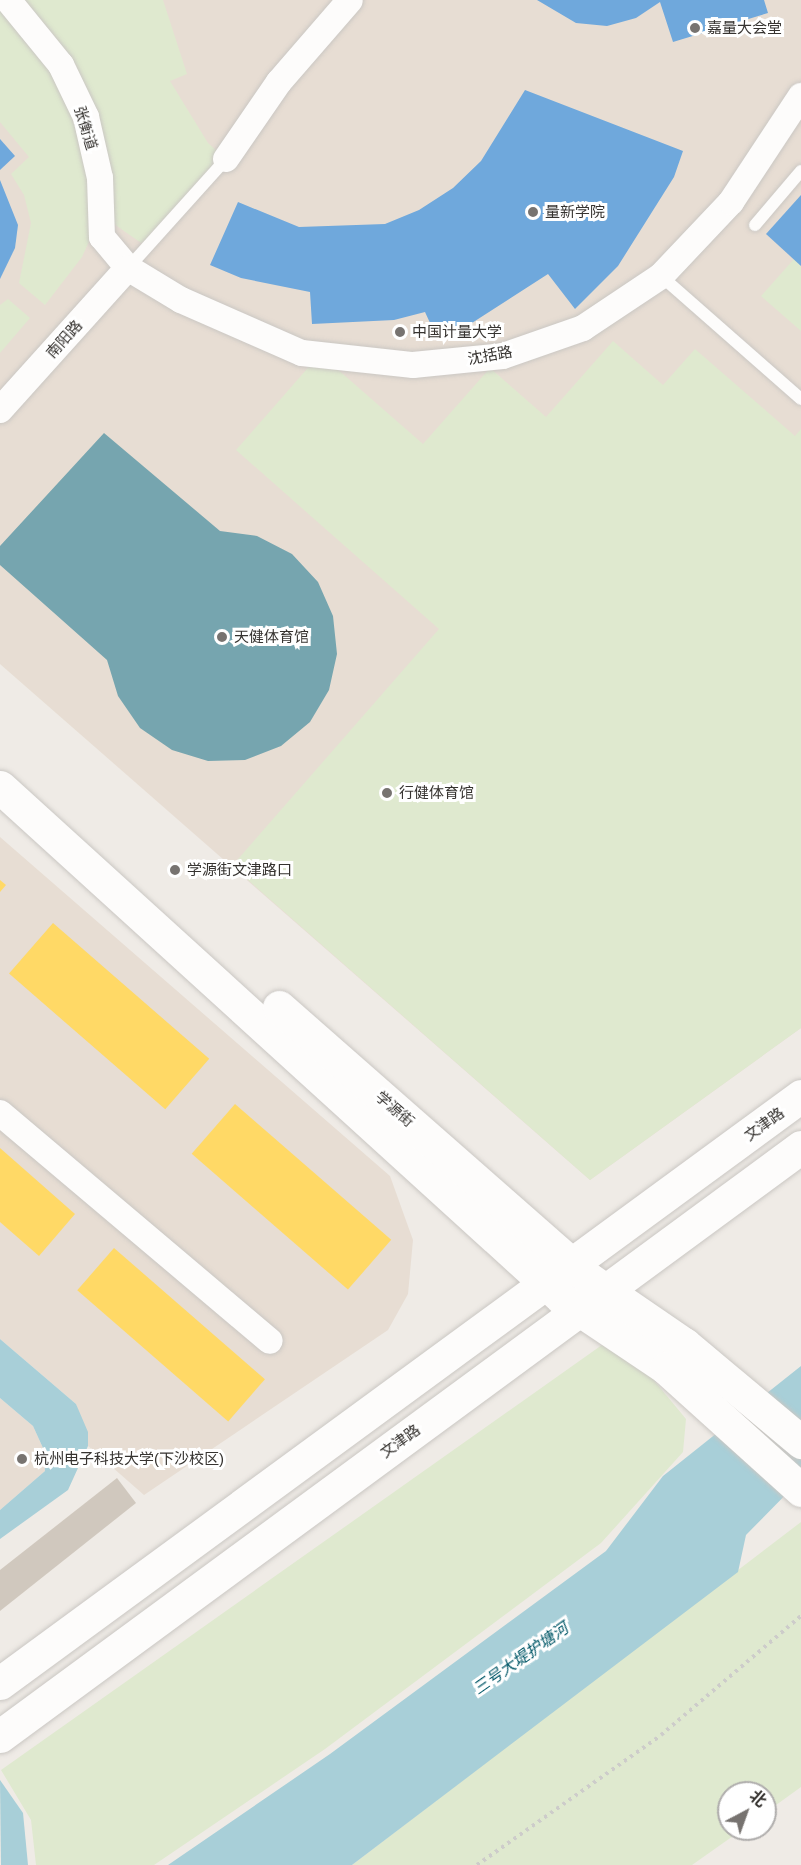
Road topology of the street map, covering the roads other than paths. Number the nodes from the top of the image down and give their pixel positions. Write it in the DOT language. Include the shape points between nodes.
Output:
graph roads {
  1 [pos="8,0"];
  2 [pos="350,0"];
  3 [pos="801,96"];
  4 [pos="226,159"];
  5 [pos="801,171"];
  6 [pos="754,225"];
  7 [pos="128,268"];
  8 [pos="661,276"];
  9 [pos="801,399"];
  10 [pos="0,410"];
  11 [pos="0,763"];
  12 [pos="0,787"];
  13 [pos="801,1096"];
  14 [pos="0,1113"];
  15 [pos="801,1147"];
  16 [pos="573,1265"];
  17 [pos="545,1281"];
  18 [pos="609,1293"];
  19 [pos="578,1309"];
  20 [pos="270,1341"];
  21 [pos="801,1442"];
  22 [pos="801,1490"];
  23 [pos="0,1683"];
  24 [pos="4,1733"];
  1 -- 7 [label="street, 张衡道" via="61,65 86,117 100,178 102,237"];
  2 -- 4 [label="street" via="279,82"];
  3 -- 8 [label="street, 沈括路" via="730,202"];
  4 -- 7 [label="lane"];
  5 -- 6 [label="lane"];
  7 -- 8 [label="street, 沈括路" via="182,300 302,353 413,365 503,356 583,328"];
  7 -- 10 [label="street, 南阳路"];
  8 -- 9 [label="lane"];
  11 -- 16 [label="main road, 学源街"];
  12 -- 17 [label="main road, 学源街"];
  13 -- 16 [label="main road, 文津路"];
  14 -- 20 [label="street"];
  15 -- 18 [label="main road, 文津路"];
  16 -- 17 [label="main road, 文津路"];
  16 -- 18 [label="main road, 学源街"];
  17 -- 19 [label="main road, 学源街"];
  17 -- 23 [label="main road, 文津路"];
  18 -- 19 [label="main road, 文津路"];
  18 -- 21 [label="main road, 学源街" via="684,1344"];
  19 -- 22 [label="main road, 学源街" via="666,1368"];
  19 -- 24 [label="main road, 文津路"];
}
